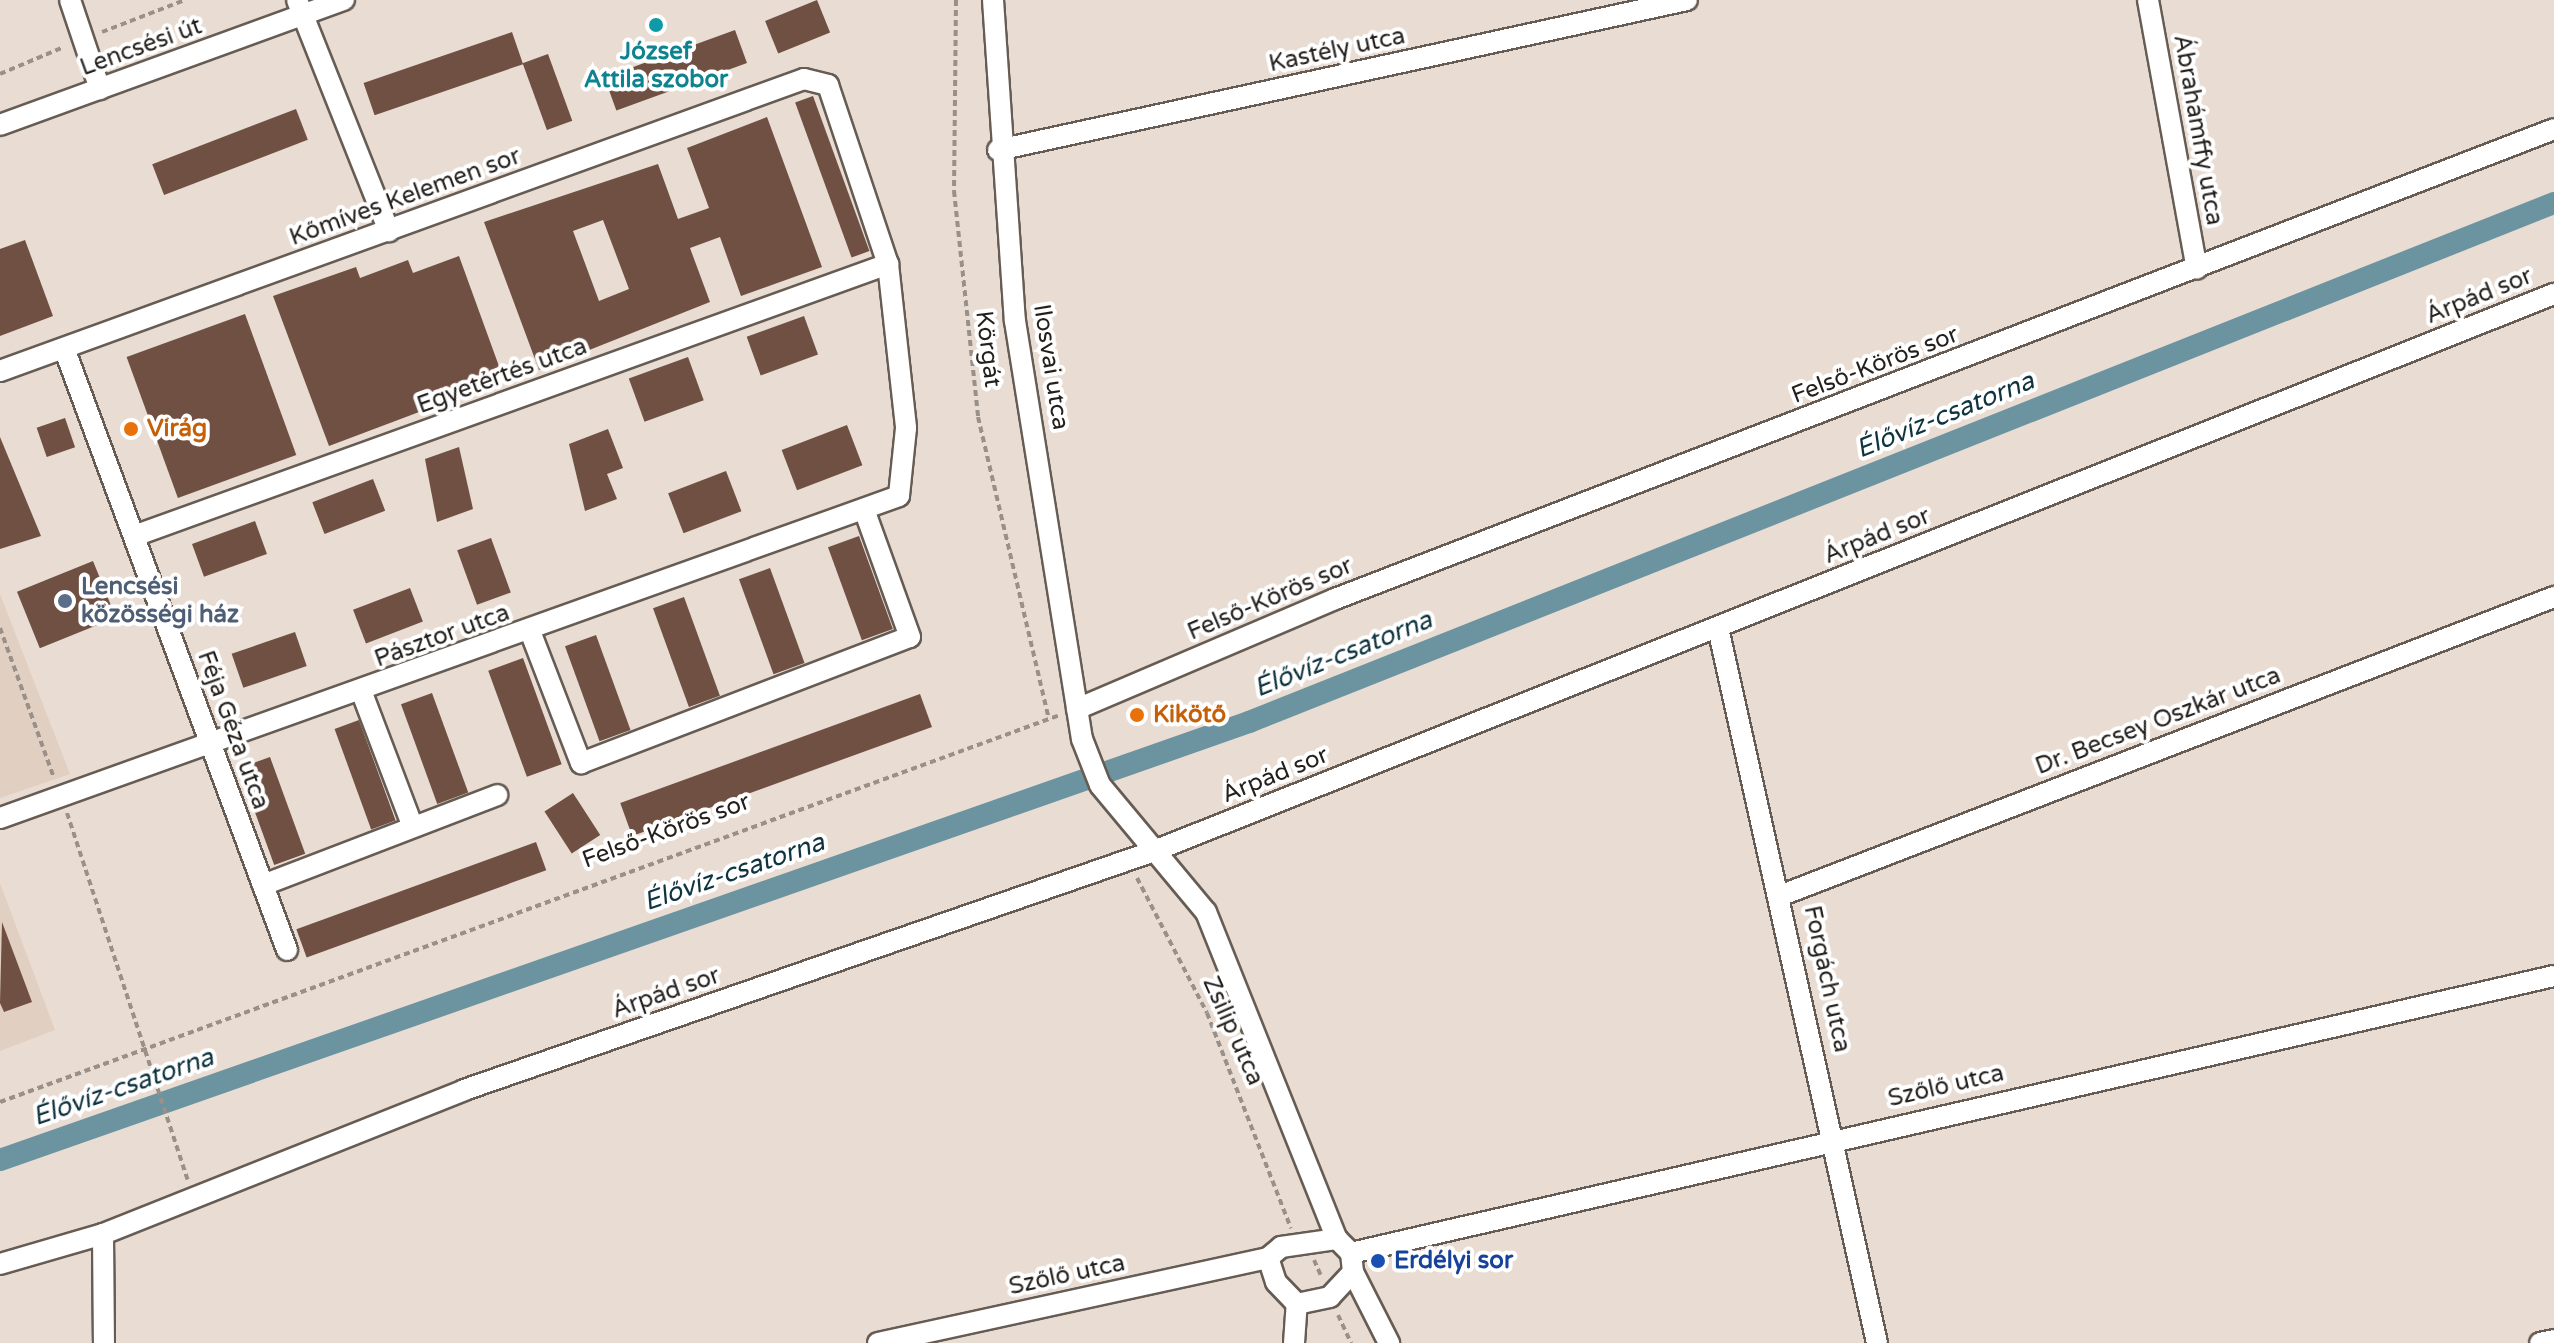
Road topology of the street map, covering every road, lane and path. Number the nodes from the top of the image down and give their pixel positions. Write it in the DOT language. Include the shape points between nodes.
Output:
graph roads {
  1 [pos="70,0"];
  2 [pos="344,0"];
  3 [pos="956,0"];
  4 [pos="993,0"];
  5 [pos="1687,0"];
  6 [pos="2148,0"];
  7 [pos="300,8"];
  8 [pos="100,89"];
  9 [pos="0,125"];
  10 [pos="2554,129"];
  11 [pos="998,150"];
  12 [pos="389,231"];
  13 [pos="888,264"];
  14 [pos="2197,269"];
  15 [pos="2554,294"];
  16 [pos="64,348"];
  17 [pos="0,371"];
  18 [pos="864,509"];
  19 [pos="134,536"];
  20 [pos="2554,597"];
  21 [pos="0,628"];
  22 [pos="1718,628"];
  23 [pos="530,631"];
  24 [pos="362,693"];
  25 [pos="1077,709"];
  26 [pos="1049,719"];
  27 [pos="209,742"];
  28 [pos="497,795"];
  29 [pos="61,796"];
  30 [pos="0,818"];
  31 [pos="413,827"];
  32 [pos="1154,851"];
  33 [pos="1139,881"];
  34 [pos="263,885"];
  35 [pos="1782,895"];
  36 [pos="287,950"];
  37 [pos="2554,976"];
  38 [pos="150,1047"];
  39 [pos="0,1102"];
  40 [pos="1835,1137"];
  41 [pos="193,1198"];
  42 [pos="1281,1203"];
  43 [pos="103,1234"];
  44 [pos="1307,1245"];
  45 [pos="1347,1255"];
  46 [pos="1268,1258"];
  47 [pos="0,1264"];
  48 [pos="1330,1297"];
  49 [pos="1297,1304"];
  50 [pos="2554,1340"];
  51 [pos="104,1343"];
  52 [pos="878,1343"];
  53 [pos="1294,1343"];
  54 [pos="1351,1343"];
  55 [pos="1389,1343"];
  56 [pos="1877,1343"];
  57 [pos="2540,1343"];
  1 -- 8 [label="street"];
  2 -- 7 [label="street, Lencsési út"];
  3 -- 26 [label="path, Körgát" via="958,262 978,417"];
  4 -- 11 [label="street, Ilosvai utca"];
  5 -- 11 [label="street, Kastély utca"];
  6 -- 14 [label="street, Ábrahámffy utca"];
  7 -- 8 [label="street, Lencsési út"];
  7 -- 12 [label="street"];
  8 -- 9 [label="street, Lencsési út"];
  10 -- 14 [label="street, Felső-Körös sor"];
  11 -- 25 [label="street, Ilosvai utca" via="1015,321"];
  12 -- 13 [label="street, Kőmíves Kelemen sor" via="804,79 828,85"];
  12 -- 16 [label="street, Kőmíves Kelemen sor"];
  13 -- 18 [label="street, Pásztor utca" via="906,428 899,496"];
  13 -- 19 [label="street, Egyetértés utca"];
  14 -- 25 [label="street, Felső-Körös sor" via="1335,599"];
  15 -- 22 [label="street, Árpád sor"];
  16 -- 17 [label="street, Kőmíves Kelemen sor"];
  16 -- 19 [label="street, Féja Géza utca"];
  18 -- 23 [label="street, Pásztor utca"];
  18 -- 23 [label="street" via="910,637 581,763"];
  19 -- 27 [label="street, Féja Géza utca"];
  20 -- 35 [label="street, Dr. Becsey Oszkár utca"];
  21 -- 29 [label="path"];
  22 -- 32 [label="street, Árpád sor"];
  22 -- 35 [label="street, Forgách utca"];
  23 -- 24 [label="street, Pásztor utca"];
  24 -- 27 [label="street, Pásztor utca"];
  24 -- 31 [label="street"];
  25 -- 26 [label="path, Felső-Körös sor"];
  25 -- 32 [label="street, Ilosvai utca" via="1100,785"];
  26 -- 38 [label="path, Felső-Körös sor"];
  27 -- 29 [label="street, Pásztor utca"];
  27 -- 34 [label="street, Féja Géza utca"];
  28 -- 31 [label="street"];
  29 -- 30 [label="street, Pásztor utca"];
  29 -- 38 [label="path"];
  31 -- 34 [label="street"];
  32 -- 41 [label="street, Árpád sor" via="464,1090"];
  32 -- 45 [label="street" via="1206,912"];
  33 -- 42 [label="path, Zsilip utca" via="1207,1013"];
  34 -- 36 [label="street, Féja Géza utca"];
  35 -- 40 [label="street, Forgách utca"];
  37 -- 40 [label="street, Szőlő utca"];
  38 -- 39 [label="path, Felső-Körös sor"];
  38 -- 41 [label="path"];
  40 -- 45 [label="street, Szőlő utca"];
  40 -- 56 [label="street, Forgách utca"];
  41 -- 43 [label="street, Árpád sor"];
  43 -- 47 [label="street, Árpád sor"];
  43 -- 51 [label="street"];
  44 -- 45 [label="street, Szőlő utca"];
  44 -- 46 [label="street, Szőlő utca" via="1281,1247"];
  44 -- 48 [label="path"];
  45 -- 48 [label="street"];
  45 -- 55 [label="street"];
  46 -- 49 [label="street" via="1276,1282"];
  46 -- 52 [label="street, Szőlő utca"];
  48 -- 49 [label="street"];
  48 -- 54 [label="path"];
  49 -- 53 [label="street"];
  50 -- 57 [label="street"];
}
